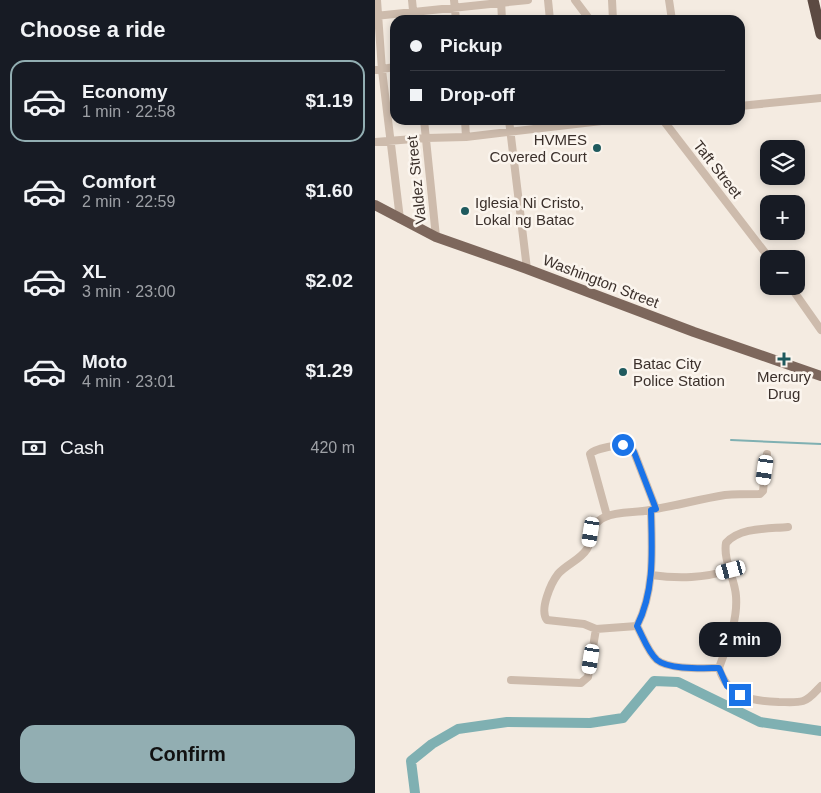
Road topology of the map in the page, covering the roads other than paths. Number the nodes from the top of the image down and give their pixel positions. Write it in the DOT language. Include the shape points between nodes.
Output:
graph roads {
  1 [pos="377,0"];
  2 [pos="413,0"];
  3 [pos="528,0"];
  4 [pos="548,0"];
  5 [pos="575,0"];
  6 [pos="612,0"];
  7 [pos="669,0"];
  8 [pos="813,0"];
  9 [pos="501,1"];
  10 [pos="455,4"];
  11 [pos="413,11"];
  12 [pos="376,15"];
  13 [pos="413,15"];
  14 [pos="502,15"];
  15 [pos="550,15"];
  16 [pos="586,15"];
  17 [pos="613,15"];
  18 [pos="671,15"];
  19 [pos="821,34"];
  20 [pos="378,70"];
  21 [pos="821,98"];
  22 [pos="745,106"];
  23 [pos="425,125"];
  24 [pos="465,125"];
  25 [pos="509,125"];
  26 [pos="547,125"];
  27 [pos="667,125"];
  28 [pos="509,131"];
  29 [pos="426,138"];
  30 [pos="466,138"];
  31 [pos="391,141"];
  32 [pos="375,142"];
  33 [pos="375,205"];
  34 [pos="400,219"];
  35 [pos="436,237"];
  36 [pos="763,250"];
  37 [pos="527,269"];
  38 [pos="796,295"];
  39 [pos="821,330"];
  40 [pos="821,376"];
  41 [pos="767,454"];
  42 [pos="653,510"];
  43 [pos="607,516"];
  44 [pos="788,527"];
  45 [pos="731,570"];
  46 [pos="651,575"];
  47 [pos="637,626"];
  48 [pos="596,629"];
  49 [pos="719,668"];
  50 [pos="511,680"];
  51 [pos="821,686"];
  1 -- 12 [label="street"];
  2 -- 11 [label="street"];
  3 -- 9 [label="street"];
  4 -- 15 [label="street"];
  5 -- 16 [label="street"];
  6 -- 17 [label="street"];
  7 -- 18 [label="street"];
  8 -- 19 [label="highway"];
  9 -- 10 [label="street"];
  9 -- 14 [label="street"];
  10 -- 11 [label="street"];
  11 -- 12 [label="street"];
  11 -- 13 [label="street"];
  12 -- 20 [label="street"];
  20 -- 31 [label="street"];
  21 -- 22 [label="street"];
  23 -- 29 [label="street, Valdez Street"];
  24 -- 30 [label="street"];
  25 -- 28 [label="street"];
  26 -- 28 [label="street"];
  27 -- 36 [label="street, Taft Street"];
  28 -- 30 [label="street"];
  28 -- 37 [label="street"];
  29 -- 30 [label="street"];
  29 -- 31 [label="street"];
  29 -- 35 [label="street, Valdez Street"];
  31 -- 32 [label="street"];
  31 -- 34 [label="street"];
  33 -- 34 [label="main road, Washington Street"];
  34 -- 35 [label="main road, Washington Street"];
  35 -- 37 [label="main road, Washington Street"];
  37 -- 40 [label="main road, Washington Street"];
  38 -- 39 [label="street"];
  41 -- 42 [label="street" via="760,494 728,495"];
  42 -- 43 [label="street"];
  42 -- 43 [label="street" via="634,452 623,445 595,450 590,454"];
  42 -- 46 [label="street"];
  43 -- 48 [label="street" via="594,525 586,550 558,575 543,610 547,620 583,624"];
  44 -- 45 [label="street" via="732,537 725,548"];
  45 -- 46 [label="street" via="701,577"];
  45 -- 49 [label="street" via="737,598 735,619"];
  46 -- 47 [label="street" via="645,611"];
  47 -- 48 [label="street"];
  47 -- 49 [label="street" via="657,661 666,666"];
  48 -- 50 [label="street" via="585,682"];
  49 -- 51 [label="street" via="727,686 733,691 766,702 803,701"];
}
